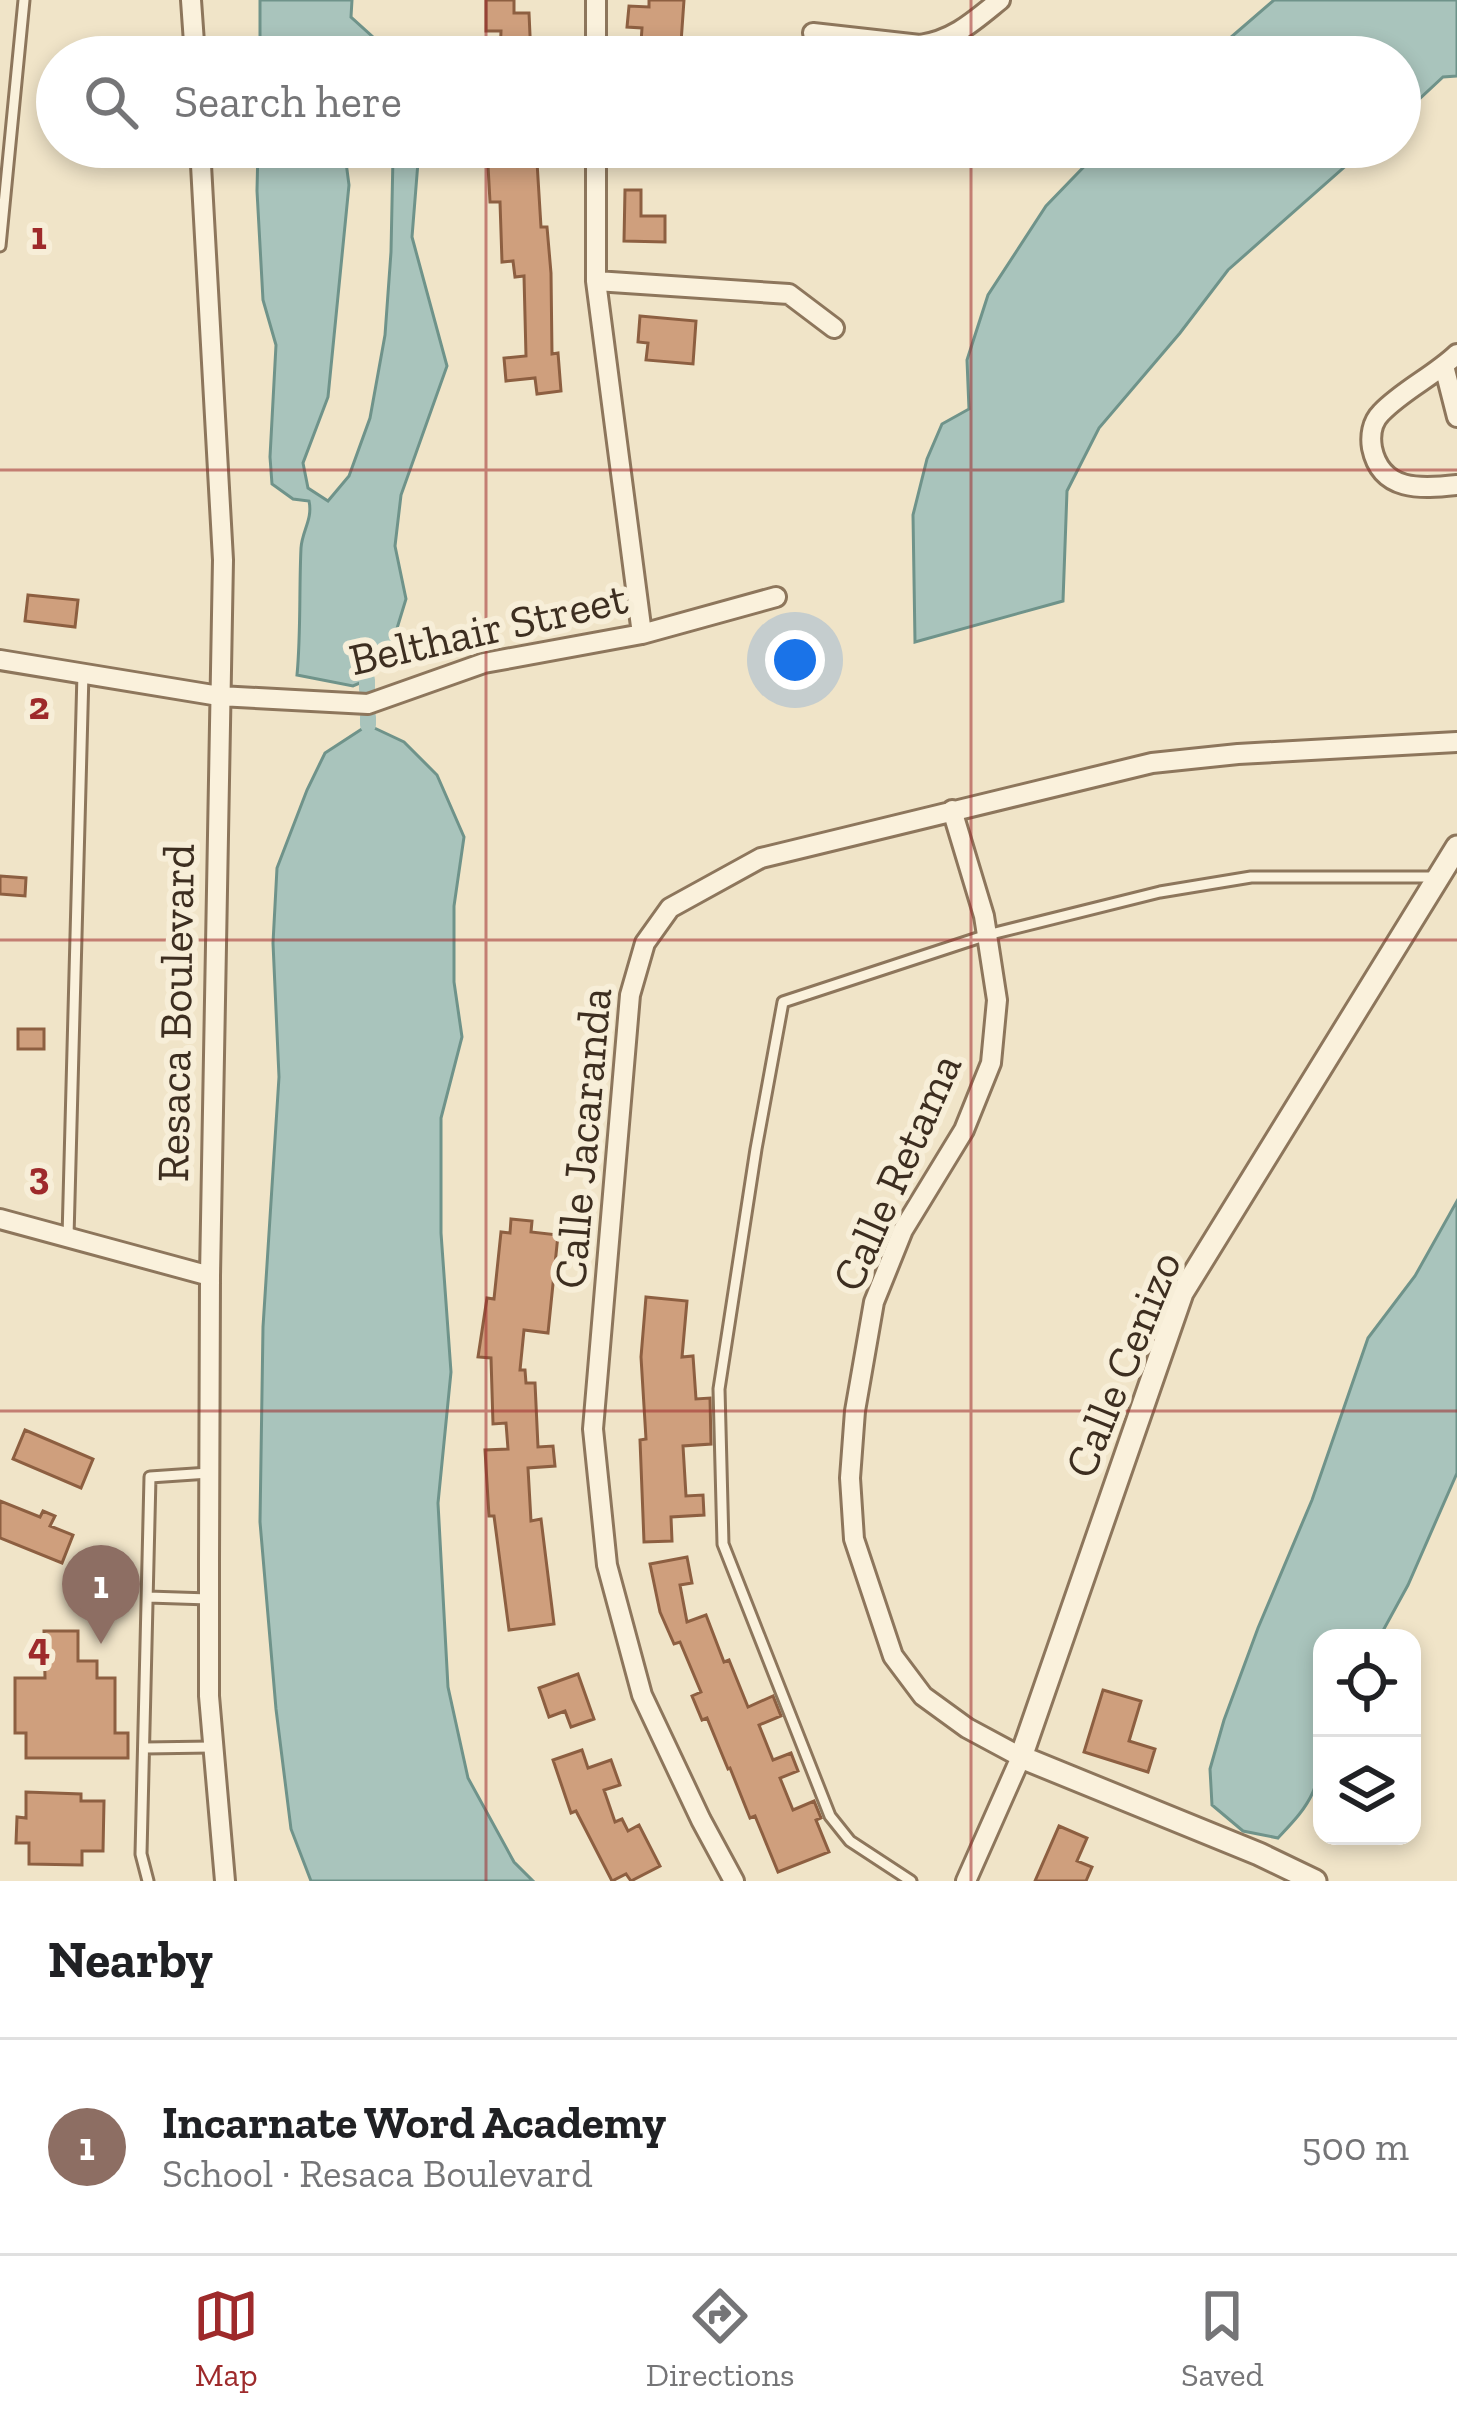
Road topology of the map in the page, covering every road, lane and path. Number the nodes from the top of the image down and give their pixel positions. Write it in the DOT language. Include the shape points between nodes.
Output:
graph roads {
  1 [pos="24,0"];
  2 [pos="191,0"];
  3 [pos="596,0"];
  4 [pos="1000,0"];
  5 [pos="813,33"];
  6 [pos="194,36"];
  7 [pos="596,36"];
  8 [pos="840,36"];
  9 [pos="953,36"];
  10 [pos="201,168"];
  11 [pos="596,168"];
  12 [pos="0,246"];
  13 [pos="596,281"];
  14 [pos="834,328"];
  15 [pos="1451,360"];
  16 [pos="1457,417"];
  17 [pos="1457,485"];
  18 [pos="776,597"];
  19 [pos="642,634"];
  20 [pos="0,660"];
  21 [pos="82,674"];
  22 [pos="219,696"];
  23 [pos="1457,742"];
  24 [pos="952,810"];
  25 [pos="1457,847"];
  26 [pos="1438,877"];
  27 [pos="987,935"];
  28 [pos="0,1219"];
  29 [pos="68,1237"];
  30 [pos="210,1276"];
  31 [pos="209,1473"];
  32 [pos="148,1597"];
  33 [pos="209,1600"];
  34 [pos="213,1747"];
  35 [pos="145,1748"];
  36 [pos="1021,1756"];
  37 [pos="148,1881"];
  38 [pos="225,1881"];
  39 [pos="734,1881"];
  40 [pos="911,1881"];
  41 [pos="966,1881"];
  42 [pos="1315,1881"];
  1 -- 12 [label="lane"];
  2 -- 6 [label="street"];
  3 -- 7 [label="street"];
  4 -- 9 [label="street"];
  5 -- 8 [label="street"];
  10 -- 22 [label="street, Resaca Boulevard" via="223,560"];
  11 -- 13 [label="street"];
  13 -- 14 [label="street" via="789,294"];
  13 -- 19 [label="street"];
  15 -- 16 [label="street"];
  15 -- 17 [label="street" via="1377,416 1370,440 1376,464 1395,484"];
  18 -- 19 [label="street, Belthair Street"];
  19 -- 22 [label="street, Belthair Street" via="484,663 368,704"];
  20 -- 21 [label="street, Belthair Street"];
  21 -- 22 [label="street, Belthair Street"];
  21 -- 29 [label="lane"];
  22 -- 30 [label="street, Resaca Boulevard"];
  23 -- 24 [label="street, Calle Jacaranda" via="1152,763"];
  24 -- 27 [label="street, Calle Retama"];
  24 -- 39 [label="street, Calle Jacaranda" via="761,858 670,908 645,944 630,995 592,1429 605,1542 642,1696"];
  25 -- 26 [label="street, Calle Cenizo"];
  26 -- 27 [label="lane" via="1252,877"];
  26 -- 36 [label="street, Calle Cenizo" via="1182,1293"];
  27 -- 36 [label="street, Calle Retama" via="997,1000 991,1064 874,1302 850,1478 854,1539 893,1656 923,1696"];
  27 -- 40 [label="lane" via="782,1002 719,1389 723,1544 731,1565 830,1816 850,1841"];
  28 -- 29 [label="street"];
  29 -- 30 [label="street"];
  30 -- 31 [label="street, Resaca Boulevard"];
  31 -- 32 [label="lane" via="150,1478"];
  31 -- 33 [label="street, Resaca Boulevard"];
  32 -- 33 [label="lane"];
  32 -- 35 [label="lane"];
  33 -- 34 [label="street, Resaca Boulevard"];
  34 -- 35 [label="lane"];
  34 -- 38 [label="street, Resaca Boulevard"];
  35 -- 37 [label="lane" via="141,1855"];
  36 -- 41 [label="street, Calle Cenizo"];
  36 -- 42 [label="street, Calle Retama"];
}
